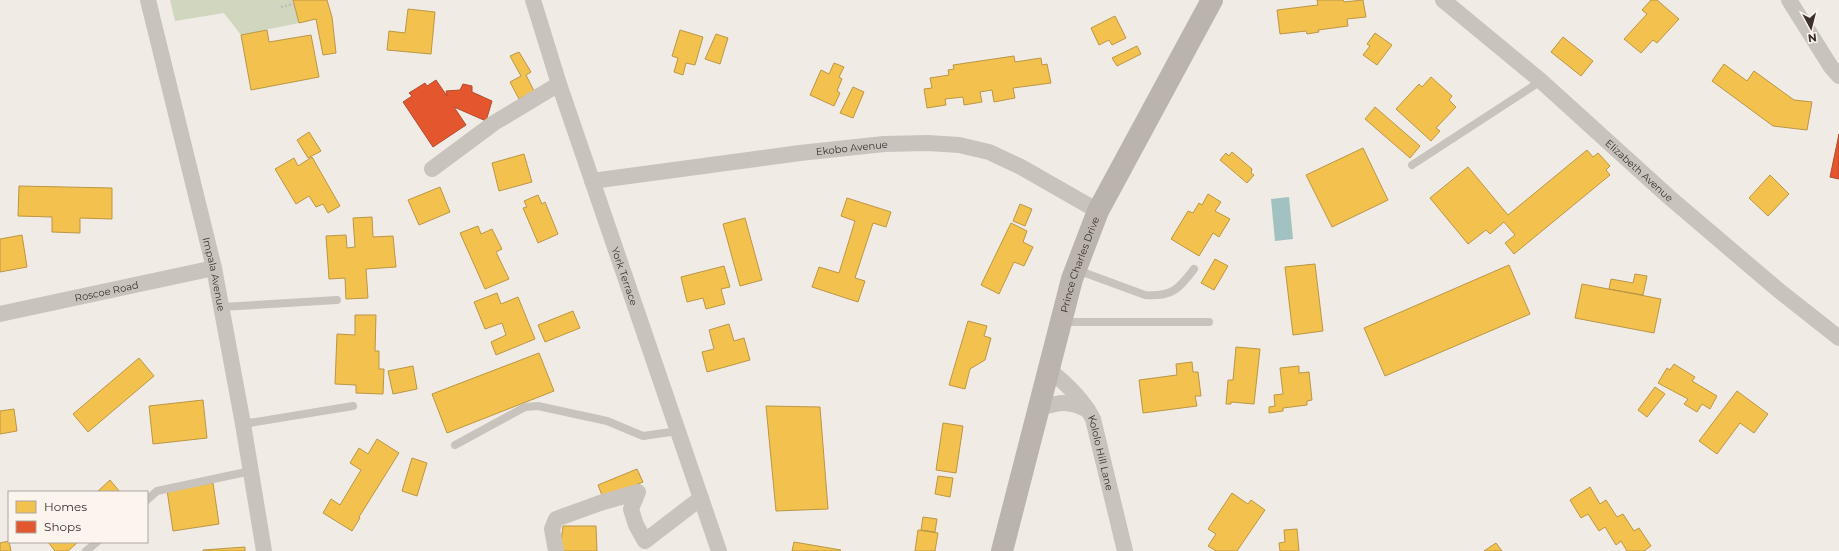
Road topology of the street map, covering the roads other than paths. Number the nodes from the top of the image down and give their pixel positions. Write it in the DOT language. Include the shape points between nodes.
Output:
graph roads {
  1 [pos="148,0"];
  2 [pos="533,0"];
  3 [pos="1212,0"];
  4 [pos="1443,0"];
  5 [pos="1789,0"];
  6 [pos="1839,76"];
  7 [pos="1541,81"];
  8 [pos="559,84"];
  9 [pos="1412,165"];
  10 [pos="432,169"];
  11 [pos="592,181"];
  12 [pos="1098,211"];
  13 [pos="214,268"];
  14 [pos="1194,269"];
  15 [pos="1076,270"];
  16 [pos="337,300"];
  17 [pos="221,307"];
  18 [pos="0,314"];
  19 [pos="1062,322"];
  20 [pos="1209,322"];
  21 [pos="1839,338"];
  22 [pos="1049,370"];
  23 [pos="353,406"];
  24 [pos="1039,408"];
  25 [pos="1088,410"];
  26 [pos="243,424"];
  27 [pos="678,431"];
  28 [pos="455,445"];
  29 [pos="251,471"];
  30 [pos="701,498"];
  31 [pos="148,499"];
  32 [pos="96,543"];
  33 [pos="86,551"];
  34 [pos="264,551"];
  35 [pos="556,551"];
  36 [pos="719,551"];
  37 [pos="1002,551"];
  38 [pos="1125,551"];
  1 -- 13 [label="street, Impala Avenue"];
  2 -- 8 [label="street, York Terrace"];
  3 -- 12 [label="street, Prince Charles Drive"];
  4 -- 7 [label="street, Elizabeth Avenue"];
  5 -- 6 [label="street"];
  7 -- 9 [label="lane"];
  7 -- 21 [label="street, Elizabeth Avenue" via="1674,202"];
  8 -- 10 [label="street" via="494,122"];
  8 -- 11 [label="street, York Terrace"];
  11 -- 12 [label="street, Ekobo Avenue" via="800,153 884,144 928,143 959,145 989,152 1021,167"];
  11 -- 27 [label="street, York Terrace"];
  12 -- 15 [label="street, Prince Charles Drive"];
  13 -- 17 [label="street, Impala Avenue"];
  13 -- 18 [label="street, Roscoe Road"];
  14 -- 15 [label="lane" via="1180,287 1156,296 1145,295"];
  15 -- 19 [label="street, Prince Charles Drive"];
  16 -- 17 [label="lane"];
  17 -- 26 [label="street, Impala Avenue"];
  19 -- 20 [label="lane"];
  19 -- 22 [label="street, Prince Charles Drive"];
  22 -- 24 [label="street, Prince Charles Drive"];
  22 -- 25 [label="street, Kololo Hill Lane" via="1074,391"];
  23 -- 26 [label="lane"];
  24 -- 25 [label="street" via="1070,402"];
  24 -- 37 [label="street, Prince Charles Drive"];
  25 -- 38 [label="street, Kololo Hill Lane" via="1098,436"];
  26 -- 29 [label="street, Impala Avenue"];
  27 -- 28 [label="lane" via="643,436 607,421 538,406 525,407"];
  27 -- 30 [label="street, York Terrace"];
  29 -- 31 [label="lane" via="157,491"];
  29 -- 34 [label="street, Impala Avenue"];
  30 -- 35 [label="street" via="645,541 631,509 638,492 571,513 556,519 552,529"];
  30 -- 36 [label="street, York Terrace"];
  32 -- 33 [label="lane"];
}
